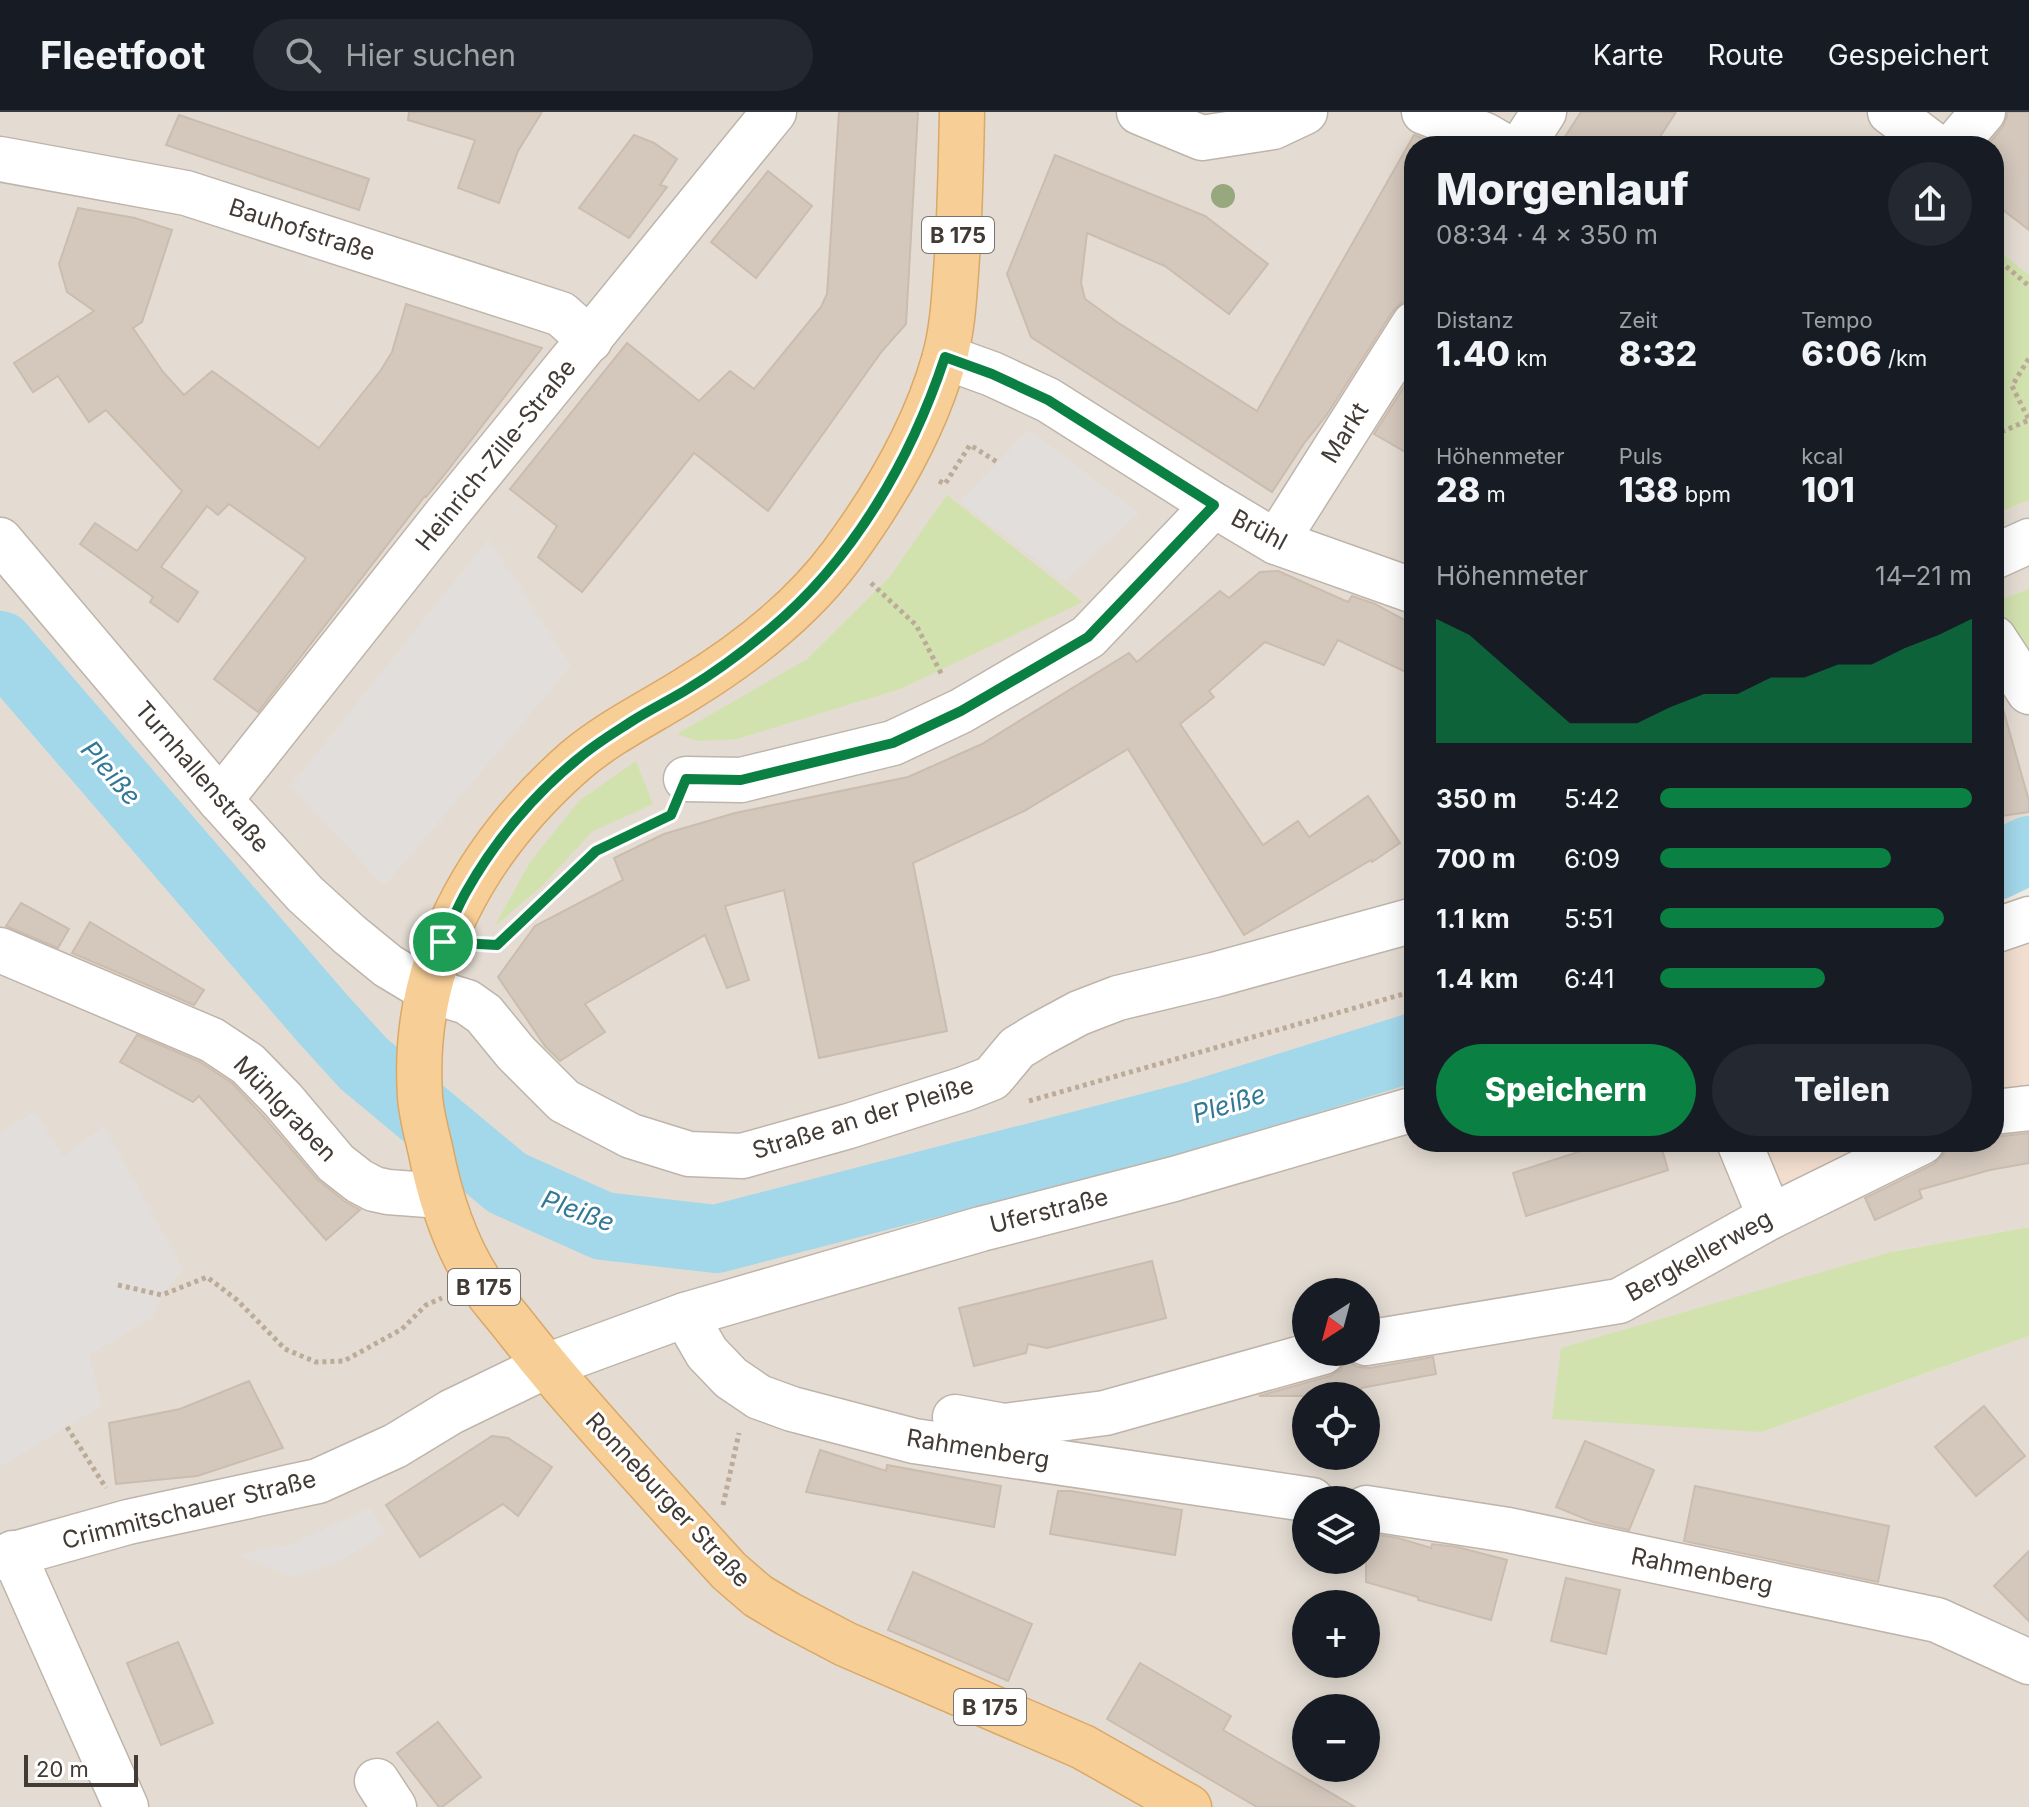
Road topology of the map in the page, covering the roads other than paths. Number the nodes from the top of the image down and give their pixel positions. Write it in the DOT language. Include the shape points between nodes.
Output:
graph roads {
  1 [pos="774,112"];
  2 [pos="962,112"];
  3 [pos="1139,112"];
  4 [pos="1305,112"];
  5 [pos="1424,112"];
  6 [pos="1530,112"];
  7 [pos="1544,112"];
  8 [pos="1890,112"];
  9 [pos="1983,112"];
  10 [pos="1487,136"];
  11 [pos="1524,136"];
  12 [pos="1528,136"];
  13 [pos="1922,136"];
  14 [pos="1963,136"];
  15 [pos="0,159"];
  16 [pos="590,340"];
  17 [pos="1404,340"];
  18 [pos="945,357"];
  19 [pos="1214,505"];
  20 [pos="0,540"];
  21 [pos="2029,541"];
  22 [pos="1276,542"];
  23 [pos="2004,552"];
  24 [pos="1404,587"];
  25 [pos="2004,653"];
  26 [pos="2029,692"];
  27 [pos="686,779"];
  28 [pos="220,800"];
  29 [pos="2029,919"];
  30 [pos="1404,923"];
  31 [pos="2004,928"];
  32 [pos="0,950"];
  33 [pos="428,990"];
  34 [pos="2029,1108"];
  35 [pos="2004,1111"];
  36 [pos="1404,1112"];
  37 [pos="1743,1152"];
  38 [pos="1902,1152"];
  39 [pos="438,1186"];
  40 [pos="1770,1217"];
  41 [pos="685,1315"];
  42 [pos="1380,1341"];
  43 [pos="1292,1361"];
  44 [pos="546,1366"];
  45 [pos="914,1441"];
  46 [pos="1292,1497"];
  47 [pos="1380,1510"];
  48 [pos="7,1556"];
  49 [pos="2029,1662"];
  50 [pos="126,1807"];
  51 [pos="1189,1807"];
  1 -- 16 [label="street, Heinrich-Zille-Straße"];
  2 -- 18 [label="main road, B 175" via="958,254"];
  3 -- 4 [label="street" via="1202,138 1273,127"];
  5 -- 10 [label="street"];
  6 -- 11 [label="street"];
  7 -- 12 [label="street"];
  8 -- 13 [label="street"];
  9 -- 14 [label="street"];
  15 -- 16 [label="street, Bauhofstraße" via="186,193 561,314"];
  16 -- 28 [label="street, Heinrich-Zille-Straße"];
  17 -- 22 [label="street, Markt"];
  18 -- 19 [label="street, Brühl" via="1048,400"];
  18 -- 33 [label="main road, B 175" via="901,462 840,557 761,637 688,689 631,721 540,793 465,893"];
  19 -- 22 [label="street, Brühl"];
  19 -- 27 [label="street" via="1088,637 961,711 878,747 741,780"];
  20 -- 28 [label="street, Turnhallenstraße"];
  21 -- 23 [label="street"];
  22 -- 24 [label="street, Brühl"];
  25 -- 26 [label="street"];
  28 -- 33 [label="street, Turnhallenstraße" via="305,894 388,966"];
  29 -- 31 [label="street"];
  30 -- 33 [label="street, Straße an der Pleiße" via="1118,998 1017,1048 992,1078 742,1156 689,1154 631,1136 564,1101 484,1014 467,1002"];
  32 -- 39 [label="street, Mühlgraben" via="212,1040 248,1064 336,1163 359,1181 388,1192"];
  33 -- 39 [label="main road, B 175" via="420,1102"];
  34 -- 35 [label="street"];
  36 -- 41 [label="street, Uferstraße"];
  37 -- 40 [label="street"];
  38 -- 40 [label="street, Bergkellerweg"];
  39 -- 44 [label="main road, B 175" via="455,1236 481,1283"];
  40 -- 42 [label="street, Bergkellerweg" via="1619,1301"];
  41 -- 44 [label="street, Uferstraße"];
  41 -- 45 [label="street, Rahmenberg" via="707,1353 759,1397"];
  43 -- 45 [label="street" via="1105,1413 1004,1426 955,1417 931,1425"];
  44 -- 48 [label="street, Crimmitschauer Straße" via="318,1481 128,1522"];
  44 -- 51 [label="main road, Ronneburger Straße / B 175" via="729,1571 758,1596 845,1644 1083,1747"];
  45 -- 46 [label="street, Rahmenberg"];
  47 -- 49 [label="street, Rahmenberg" via="1508,1530 1937,1620"];
  48 -- 50 [label="street"];
}
